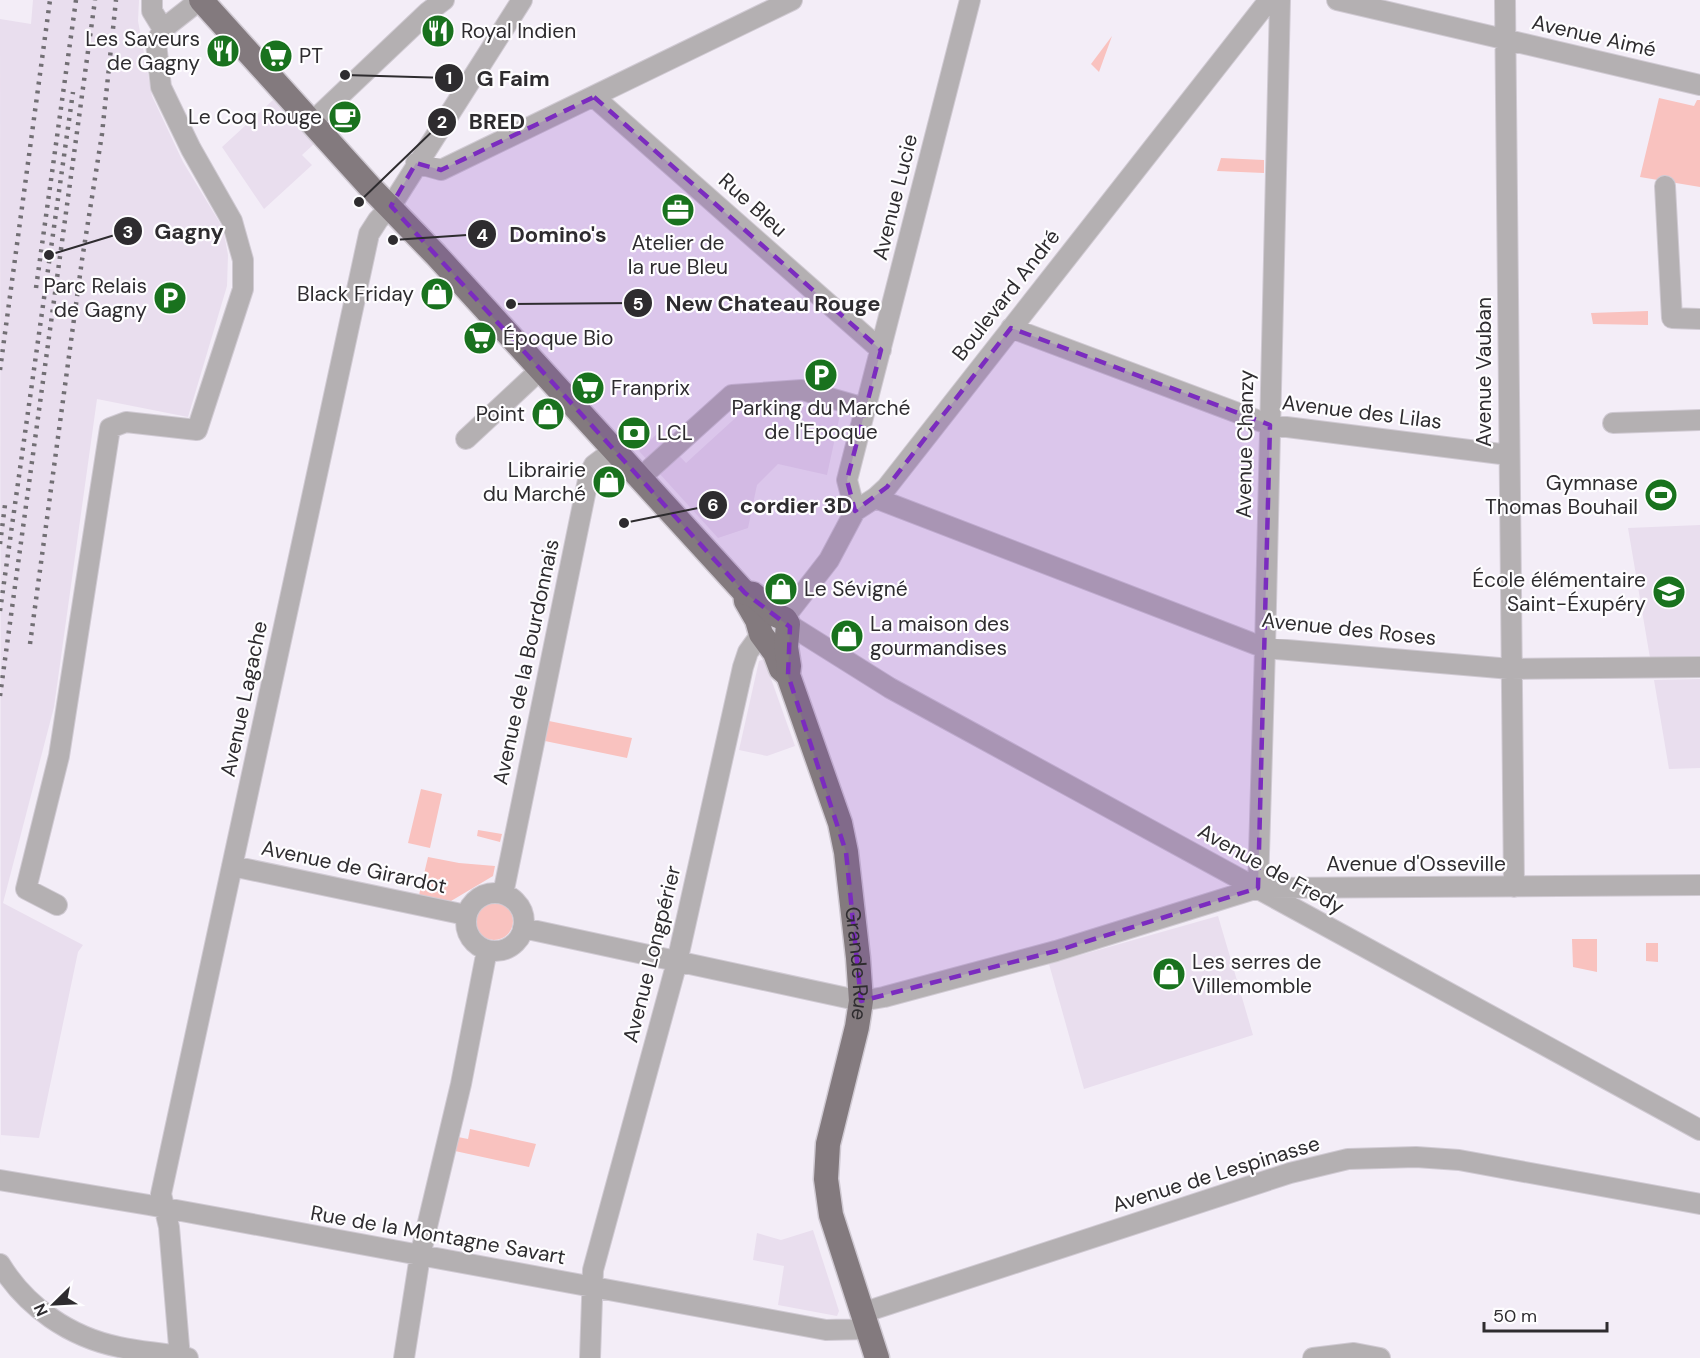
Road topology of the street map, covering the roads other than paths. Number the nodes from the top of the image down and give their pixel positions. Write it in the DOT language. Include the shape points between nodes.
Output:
graph roads {
  1 [pos="152,0"];
  2 [pos="201,0"];
  3 [pos="444,0"];
  4 [pos="522,0"];
  5 [pos="970,0"];
  6 [pos="1269,0"];
  7 [pos="1280,0"];
  8 [pos="1337,0"];
  9 [pos="1505,0"];
  10 [pos="785,1"];
  11 [pos="163,29"];
  12 [pos="1505,40"];
  13 [pos="1700,86"];
  14 [pos="594,97"];
  15 [pos="312,122"];
  16 [pos="416,163"];
  17 [pos="1665,186"];
  18 [pos="390,206"];
  19 [pos="1700,319"];
  20 [pos="1011,328"];
  21 [pos="880,350"];
  22 [pos="540,370"];
  23 [pos="865,408"];
  24 [pos="1700,420"];
  25 [pos="1613,423"];
  26 [pos="1270,424"];
  27 [pos="466,439"];
  28 [pos="614,450"];
  29 [pos="1509,455"];
  30 [pos="640,478"];
  31 [pos="875,498"];
  32 [pos="855,511"];
  33 [pos="776,629"];
  34 [pos="1265,648"];
  35 [pos="1700,667"];
  36 [pos="1511,669"];
  37 [pos="232,867"];
  38 [pos="1700,885"];
  39 [pos="1514,887"];
  40 [pos="1258,888"];
  41 [pos="503,894"];
  42 [pos="57,905"];
  43 [pos="466,915"];
  44 [pos="523,928"];
  45 [pos="487,950"];
  46 [pos="677,962"];
  47 [pos="861,1000"];
  48 [pos="1700,1130"];
  49 [pos="2,1185"];
  50 [pos="1700,1204"];
  51 [pos="163,1208"];
  52 [pos="420,1256"];
  53 [pos="0,1264"];
  54 [pos="591,1287"];
  55 [pos="865,1321"];
  56 [pos="183,1357"];
  57 [pos="404,1358"];
  58 [pos="590,1358"];
  59 [pos="877,1358"];
  60 [pos="1313,1358"];
  61 [pos="1380,1358"];
  1 -- 11 [label="street" via="152,11"];
  2 -- 11 [label="street"];
  2 -- 15 [label="main road"];
  3 -- 15 [label="street"];
  4 -- 16 [label="street, Avenue Lagache"];
  5 -- 21 [label="street, Avenue Lucie"];
  6 -- 20 [label="street, Boulevard André"];
  7 -- 26 [label="street, Avenue Chanzy"];
  8 -- 12 [label="street, Avenue Aimé"];
  9 -- 12 [label="street, Avenue Vauban"];
  10 -- 14 [label="street"];
  11 -- 42 [label="street" via="156,43 160,87 232,221 243,260 243,289 197,430 126,422 110,428 59,756 26,889"];
  12 -- 13 [label="street, Avenue Aimé"];
  12 -- 29 [label="street, Avenue Vauban"];
  14 -- 16 [label="street" via="441,170"];
  14 -- 21 [label="street, Rue Bleu"];
  15 -- 18 [label="main road"];
  16 -- 18 [label="street, Avenue Lagache"];
  17 -- 19 [label="street" via="1672,318"];
  18 -- 22 [label="main road"];
  18 -- 37 [label="street, Avenue Lagache" via="369,234"];
  20 -- 26 [label="street, Avenue des Lilas"];
  20 -- 31 [label="street, Boulevard André"];
  21 -- 23 [label="street, Avenue Lucie"];
  22 -- 27 [label="street"];
  22 -- 28 [label="main road"];
  23 -- 30 [label="street" via="802,390 732,395"];
  23 -- 32 [label="street, Avenue Lucie" via="847,480"];
  24 -- 25 [label="street"];
  26 -- 29 [label="street, Avenue des Lilas"];
  26 -- 34 [label="street, Avenue Chanzy"];
  28 -- 30 [label="main road"];
  28 -- 41 [label="street, Avenue de la Bourdonnais" via="594,465 589,475"];
  29 -- 36 [label="street, Avenue Vauban"];
  30 -- 33 [label="main road" via="745,593 753,594"];
  31 -- 32 [label="street, Boulevard André"];
  31 -- 34 [label="street, Avenue des Roses"];
  32 -- 33 [label="street, Boulevard André" via="830,560"];
  33 -- 40 [label="street, Avenue de Fredy" via="822,645 890,688"];
  33 -- 46 [label="street, Avenue Longpérier" via="748,652 743,667"];
  33 -- 47 [label="main road, Grande Rue" via="787,656 788,675 840,823"];
  34 -- 36 [label="street, Avenue des Roses"];
  34 -- 40 [label="street, Avenue Chanzy"];
  35 -- 36 [label="street, Avenue des Roses"];
  36 -- 39 [label="street, Avenue Vauban"];
  37 -- 43 [label="street, Avenue de Girardot"];
  37 -- 51 [label="street, Avenue Lagache" via="161,1194"];
  38 -- 39 [label="street, Avenue d'Osseville"];
  39 -- 40 [label="street, Avenue d'Osseville"];
  40 -- 47 [label="street, Avenue d'Osseville" via="1057,956 884,998"];
  40 -- 48 [label="street, Avenue de Fredy"];
  41 -- 43 [label="street" via="484,895"];
  41 -- 44 [label="street" via="522,911"];
  43 -- 45 [label="street" via="472,940"];
  44 -- 45 [label="street" via="513,944"];
  44 -- 46 [label="street"];
  45 -- 52 [label="street" via="461,1084"];
  46 -- 47 [label="street"];
  46 -- 54 [label="street, Avenue Longpérier" via="592,1270"];
  47 -- 55 [label="main road, Grande Rue" via="826,1164 831,1215"];
  49 -- 51 [label="street, Rue de la Montagne Savart"];
  50 -- 55 [label="street, Avenue de Lespinasse" via="1459,1160 1348,1160 1290,1173"];
  51 -- 52 [label="street, Rue de la Montagne Savart"];
  51 -- 56 [label="street, Avenue Lagache" via="169,1227"];
  52 -- 54 [label="street, Rue de la Montagne Savart"];
  52 -- 57 [label="street"];
  53 -- 56 [label="street" via="26,1299 56,1322 118,1347"];
  54 -- 55 [label="street, Rue de la Montagne Savart" via="826,1330"];
  54 -- 58 [label="street, Avenue Longpérier"];
  55 -- 59 [label="main road, Grande Rue"];
  60 -- 61 [label="street" via="1354,1353"];
}
